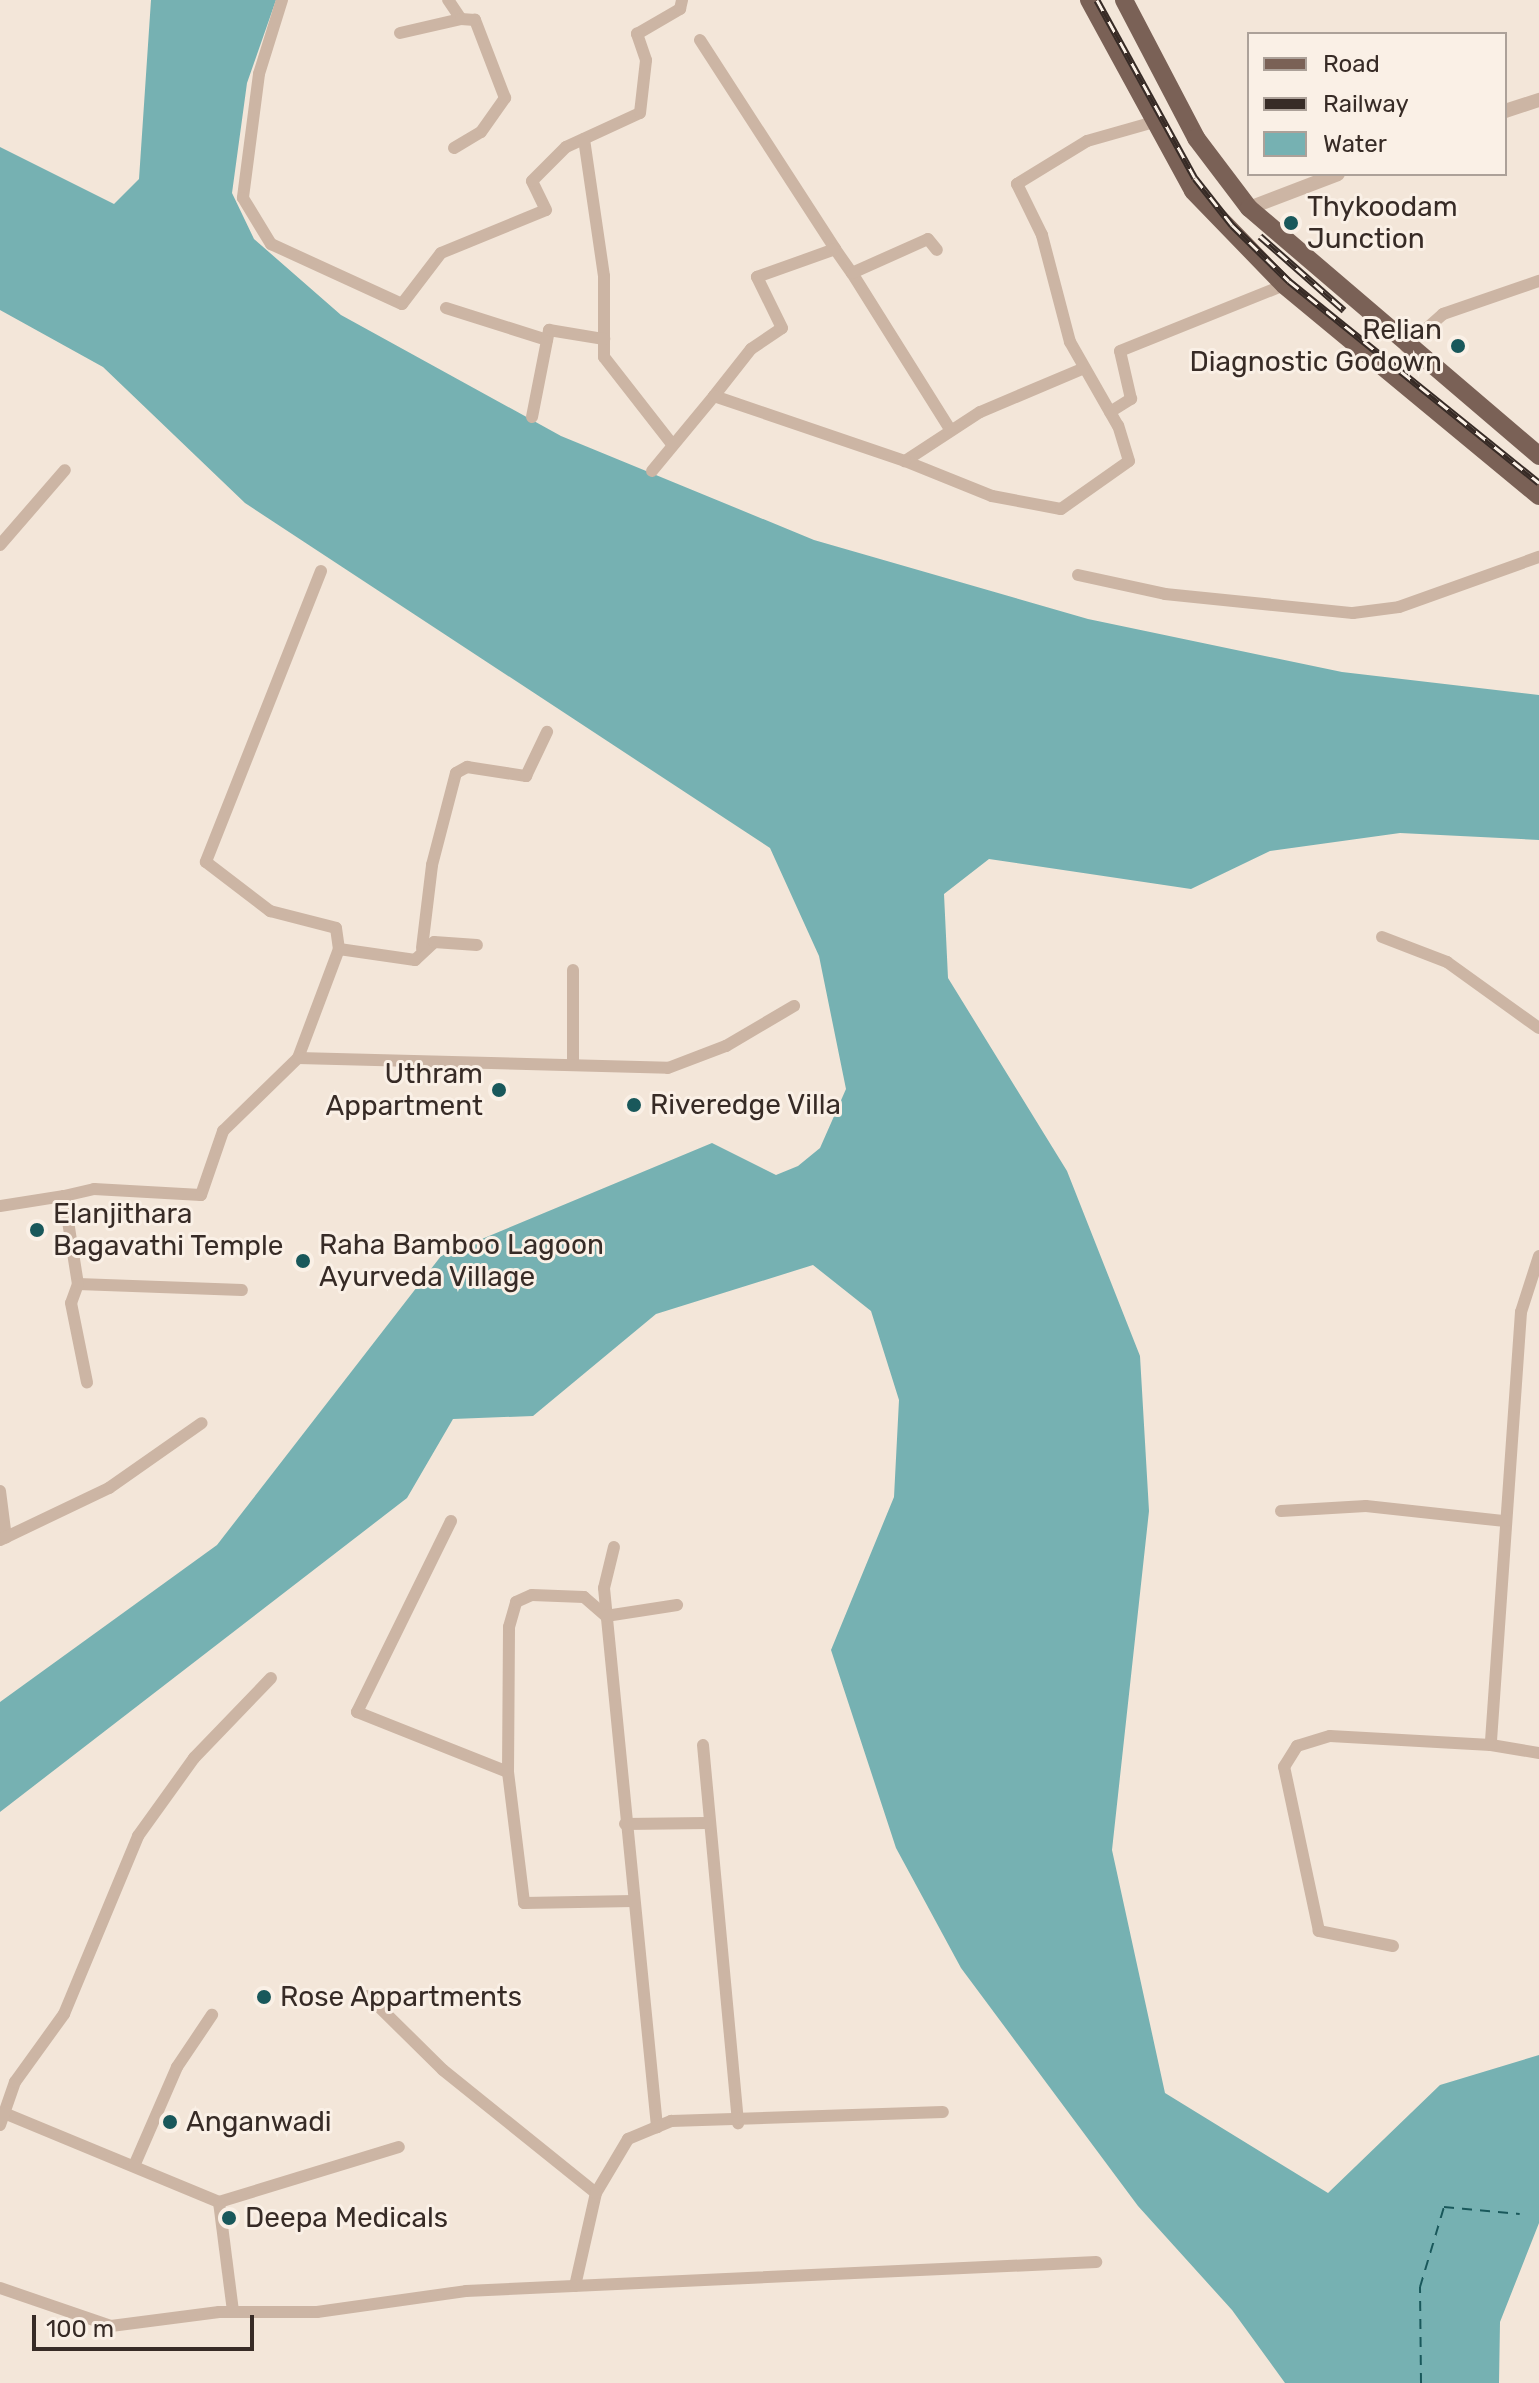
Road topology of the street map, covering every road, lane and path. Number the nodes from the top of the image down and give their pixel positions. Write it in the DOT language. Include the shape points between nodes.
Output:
graph roads {
  1 [pos="282,0"];
  2 [pos="448,0"];
  3 [pos="682,0"];
  4 [pos="1124,1"];
  5 [pos="1093,7"];
  6 [pos="461,19"];
  7 [pos="400,33"];
  8 [pos="700,40"];
  9 [pos="1539,100"];
  10 [pos="1507,110"];
  11 [pos="1150,123"];
  12 [pos="584,139"];
  13 [pos="454,148"];
  14 [pos="1333,176"];
  15 [pos="1249,208"];
  16 [pos="835,249"];
  17 [pos="937,250"];
  18 [pos="852,273"];
  19 [pos="1539,281"];
  20 [pos="1284,285"];
  21 [pos="446,308"];
  22 [pos="604,339"];
  23 [pos="547,340"];
  24 [pos="1406,347"];
  25 [pos="1082,369"];
  26 [pos="714,396"];
  27 [pos="1110,412"];
  28 [pos="532,417"];
  29 [pos="950,429"];
  30 [pos="672,444"];
  31 [pos="1539,456"];
  32 [pos="905,461"];
  33 [pos="65,470"];
  34 [pos="652,471"];
  35 [pos="1539,496"];
  36 [pos="0,545"];
  37 [pos="1539,557"];
  38 [pos="321,571"];
  39 [pos="1078,575"];
  40 [pos="547,732"];
  41 [pos="1382,937"];
  42 [pos="477,945"];
  43 [pos="422,948"];
  44 [pos="339,949"];
  45 [pos="573,970"];
  46 [pos="794,1006"];
  47 [pos="1539,1028"];
  48 [pos="298,1058"];
  49 [pos="573,1062"];
  50 [pos="64,1196"];
  51 [pos="0,1206"];
  52 [pos="1539,1256"];
  53 [pos="78,1284"];
  54 [pos="242,1290"];
  55 [pos="87,1382"];
  56 [pos="202,1423"];
  57 [pos="0,1491"];
  58 [pos="1281,1511"];
  59 [pos="451,1521"];
  60 [pos="1505,1521"];
  61 [pos="3,1539"];
  62 [pos="614,1547"];
  63 [pos="677,1605"];
  64 [pos="606,1616"];
  65 [pos="271,1678"];
  66 [pos="703,1745"];
  67 [pos="1491,1745"];
  68 [pos="1539,1753"];
  69 [pos="508,1772"];
  70 [pos="707,1823"];
  71 [pos="625,1824"];
  72 [pos="633,1901"];
  73 [pos="1393,1946"];
  74 [pos="368,1996"];
  75 [pos="212,2015"];
  76 [pos="943,2112"];
  77 [pos="2,2119"];
  78 [pos="738,2123"];
  79 [pos="657,2127"];
  80 [pos="399,2147"];
  81 [pos="134,2166"];
  82 [pos="596,2193"];
  83 [pos="219,2202"];
  84 [pos="1096,2262"];
  85 [pos="575,2286"];
  86 [pos="0,2288"];
  87 [pos="233,2312"];
  1 -- 12 [label="street" via="259,74 243,198 271,244 402,304 441,253 546,210 532,181"];
  2 -- 6 [label="street"];
  3 -- 12 [label="street" via="680,9 637,34 646,60 640,113"];
  4 -- 5 [label="main road"];
  4 -- 15 [label="main road" via="1196,138"];
  5 -- 11 [label="main road"];
  6 -- 7 [label="street"];
  6 -- 13 [label="street" via="475,20 505,98 481,132"];
  8 -- 16 [label="street"];
  9 -- 10 [label="street"];
  11 -- 20 [label="main road" via="1193,191"];
  11 -- 25 [label="street" via="1087,141 1018,180"];
  12 -- 22 [label="street" via="604,276"];
  14 -- 15 [label="street"];
  15 -- 24 [label="main road"];
  16 -- 18 [label="street"];
  16 -- 26 [label="street" via="757,277 782,328 751,349"];
  17 -- 18 [label="street" via="928,239"];
  18 -- 29 [label="street"];
  19 -- 24 [label="street" via="1443,314"];
  20 -- 27 [label="street" via="1120,351 1131,399"];
  20 -- 35 [label="main road"];
  21 -- 23 [label="street"];
  22 -- 23 [label="street" via="549,330"];
  22 -- 30 [label="street" via="604,357"];
  23 -- 28 [label="street"];
  24 -- 31 [label="main road"];
  25 -- 27 [label="street"];
  25 -- 29 [label="street"];
  26 -- 30 [label="street"];
  26 -- 32 [label="street"];
  27 -- 32 [label="street" via="1129,461 1073,507 992,496"];
  29 -- 32 [label="street"];
  30 -- 34 [label="street"];
  33 -- 36 [label="street"];
  37 -- 39 [label="street" via="1399,607 1353,613 1165,594"];
  38 -- 44 [label="street" via="206,862 270,911 336,928"];
  40 -- 43 [label="street" via="526,776 467,767 456,773 432,865"];
  41 -- 47 [label="street" via="1447,962"];
  42 -- 43 [label="street" via="434,942"];
  43 -- 44 [label="street" via="415,960"];
  44 -- 48 [label="street"];
  45 -- 49 [label="street"];
  46 -- 49 [label="street" via="726,1046 668,1068"];
  48 -- 49 [label="street"];
  48 -- 50 [label="street" via="223,1131 201,1195 94,1189"];
  50 -- 51 [label="street"];
  50 -- 53 [label="street"];
  52 -- 60 [label="street" via="1521,1312"];
  53 -- 54 [label="street"];
  53 -- 55 [label="street" via="71,1303"];
  56 -- 61 [label="street" via="109,1488"];
  57 -- 61 [label="street"];
  58 -- 60 [label="street" via="1366,1506"];
  59 -- 69 [label="street" via="357,1712"];
  60 -- 67 [label="street"];
  62 -- 64 [label="street"];
  63 -- 64 [label="street"];
  64 -- 69 [label="street" via="584,1597 532,1595 516,1602 509,1627"];
  64 -- 71 [label="street"];
  65 -- 77 [label="street" via="194,1758 138,1836 64,2014 15,2082"];
  66 -- 70 [label="street"];
  67 -- 68 [label="street"];
  67 -- 73 [label="street" via="1330,1736 1297,1746 1284,1767 1319,1931"];
  69 -- 72 [label="street" via="524,1903"];
  70 -- 71 [label="street"];
  70 -- 78 [label="street"];
  71 -- 72 [label="street"];
  72 -- 79 [label="street"];
  74 -- 82 [label="street" via="443,2070"];
  75 -- 81 [label="street" via="177,2067"];
  76 -- 78 [label="street"];
  77 -- 81 [label="street"];
  78 -- 79 [label="street"];
  79 -- 82 [label="street" via="628,2139"];
  80 -- 83 [label="street"];
  81 -- 83 [label="street"];
  82 -- 85 [label="street"];
  83 -- 87 [label="street"];
  84 -- 85 [label="street"];
  85 -- 87 [label="street" via="317,2312"];
  86 -- 87 [label="street" via="111,2326"];
}
